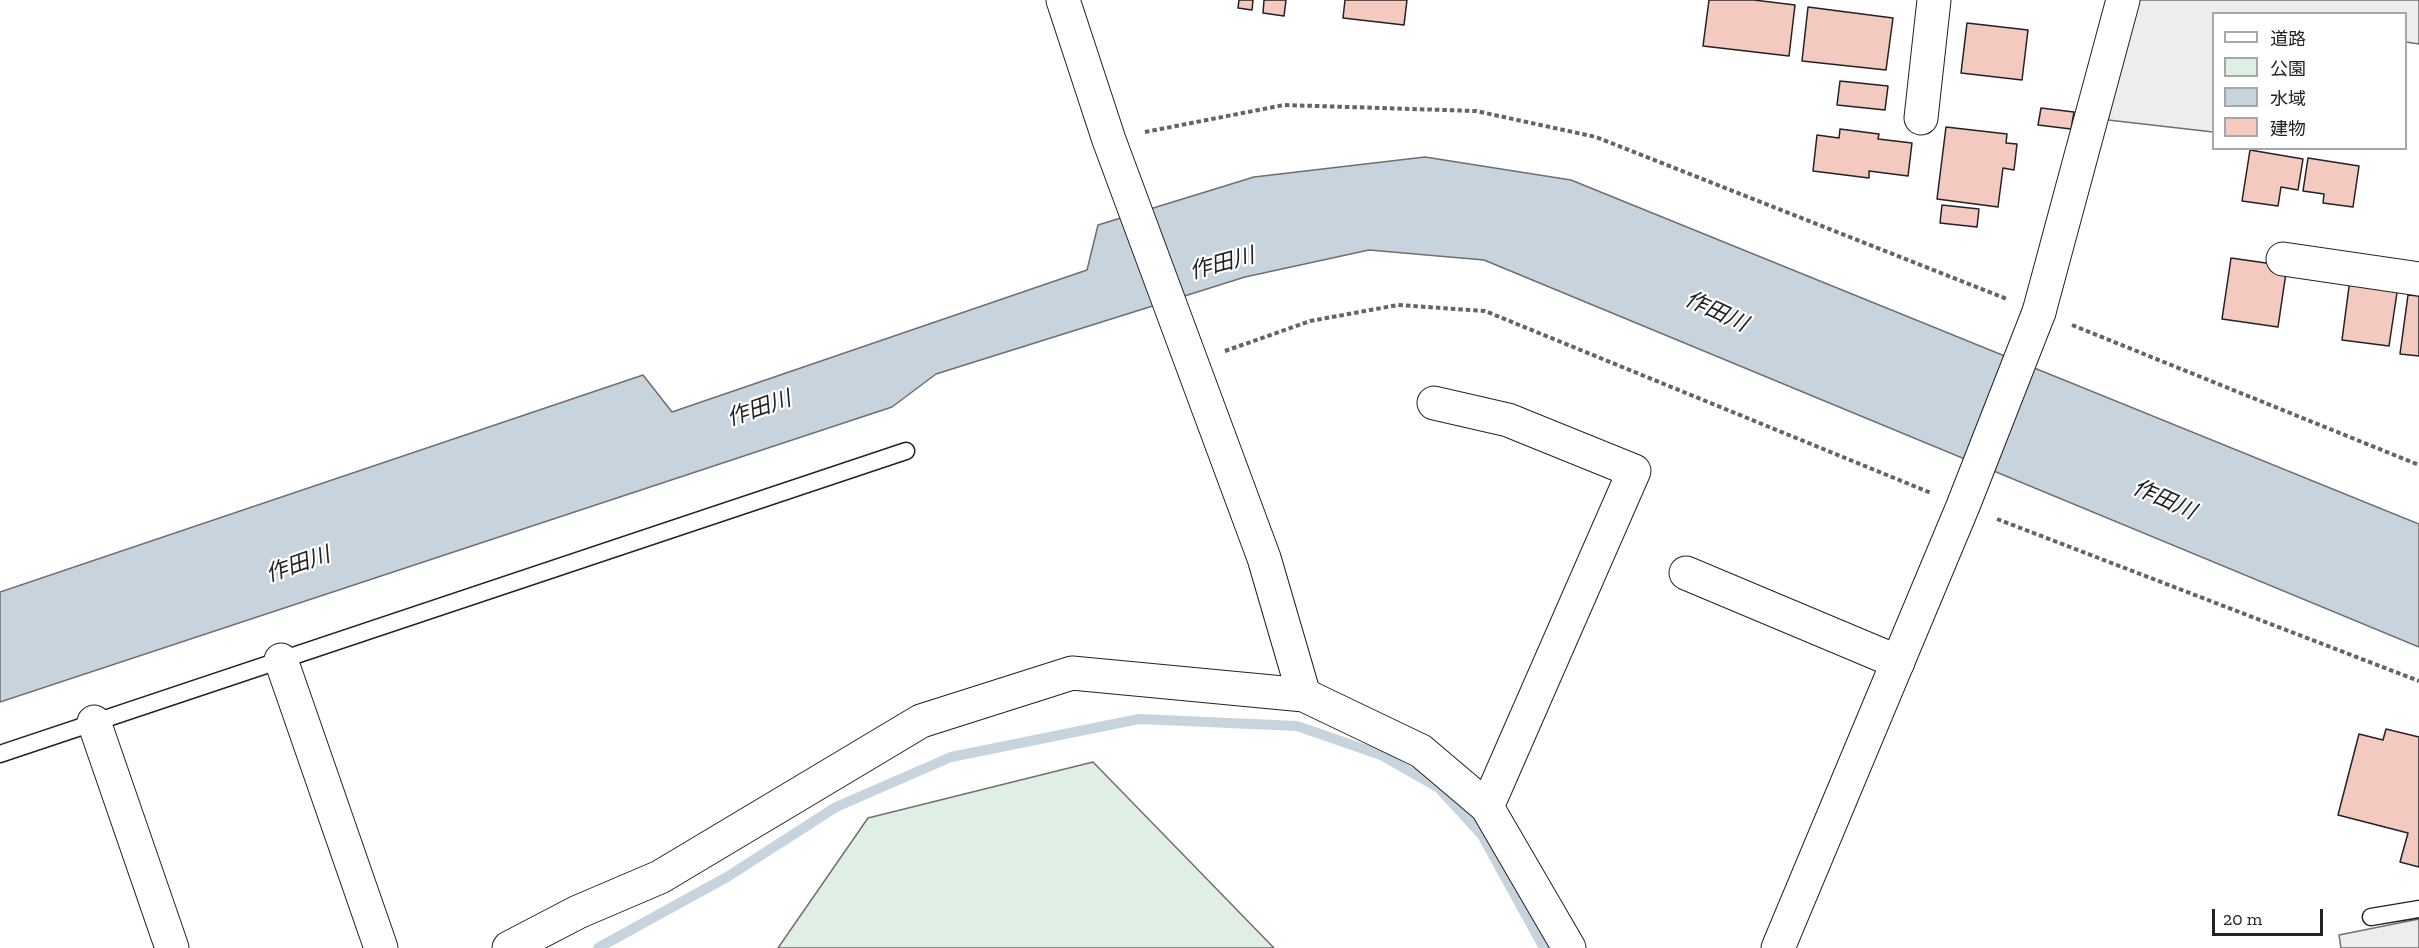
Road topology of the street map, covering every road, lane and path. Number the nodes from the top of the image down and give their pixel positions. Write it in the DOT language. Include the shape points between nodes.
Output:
graph roads {
  1 [pos="1063,0"];
  2 [pos="1934,0"];
  3 [pos="2123,0"];
  4 [pos="1922,118"];
  5 [pos="1109,140"];
  6 [pos="2283,259"];
  7 [pos="2419,279"];
  8 [pos="2039,312"];
  9 [pos="1188,352"];
  10 [pos="1434,404"];
  11 [pos="906,451"];
  12 [pos="2419,465"];
  13 [pos="1963,506"];
  14 [pos="1686,573"];
  15 [pos="281,660"];
  16 [pos="1898,662"];
  17 [pos="2419,681"];
  18 [pos="1304,695"];
  19 [pos="94,722"];
  20 [pos="0,754"];
  21 [pos="1487,807"];
  22 [pos="2419,909"];
  23 [pos="2371,917"];
  24 [pos="172,948"];
  25 [pos="381,948"];
  26 [pos="509,948"];
  27 [pos="1569,948"];
  28 [pos="1778,948"];
  1 -- 5 [label="street"];
  2 -- 4 [label="street"];
  3 -- 8 [label="street"];
  5 -- 8 [label="path" via="1284,105 1476,111 1596,137"];
  5 -- 9 [label="street"];
  6 -- 7 [label="street"];
  8 -- 12 [label="path"];
  8 -- 13 [label="street"];
  9 -- 13 [label="path" via="1310,321 1398,305 1485,311"];
  9 -- 18 [label="street" via="1264,558"];
  10 -- 21 [label="street" via="1508,420 1634,471"];
  11 -- 15 [label="lane"];
  13 -- 16 [label="street"];
  13 -- 17 [label="path"];
  14 -- 16 [label="street"];
  15 -- 19 [label="lane"];
  15 -- 25 [label="street"];
  16 -- 28 [label="street"];
  18 -- 21 [label="street" via="1421,751"];
  18 -- 26 [label="street" via="1072,673 921,721 660,877 578,912"];
  19 -- 20 [label="lane"];
  19 -- 24 [label="street"];
  21 -- 27 [label="street"];
  22 -- 23 [label="lane"];
}
